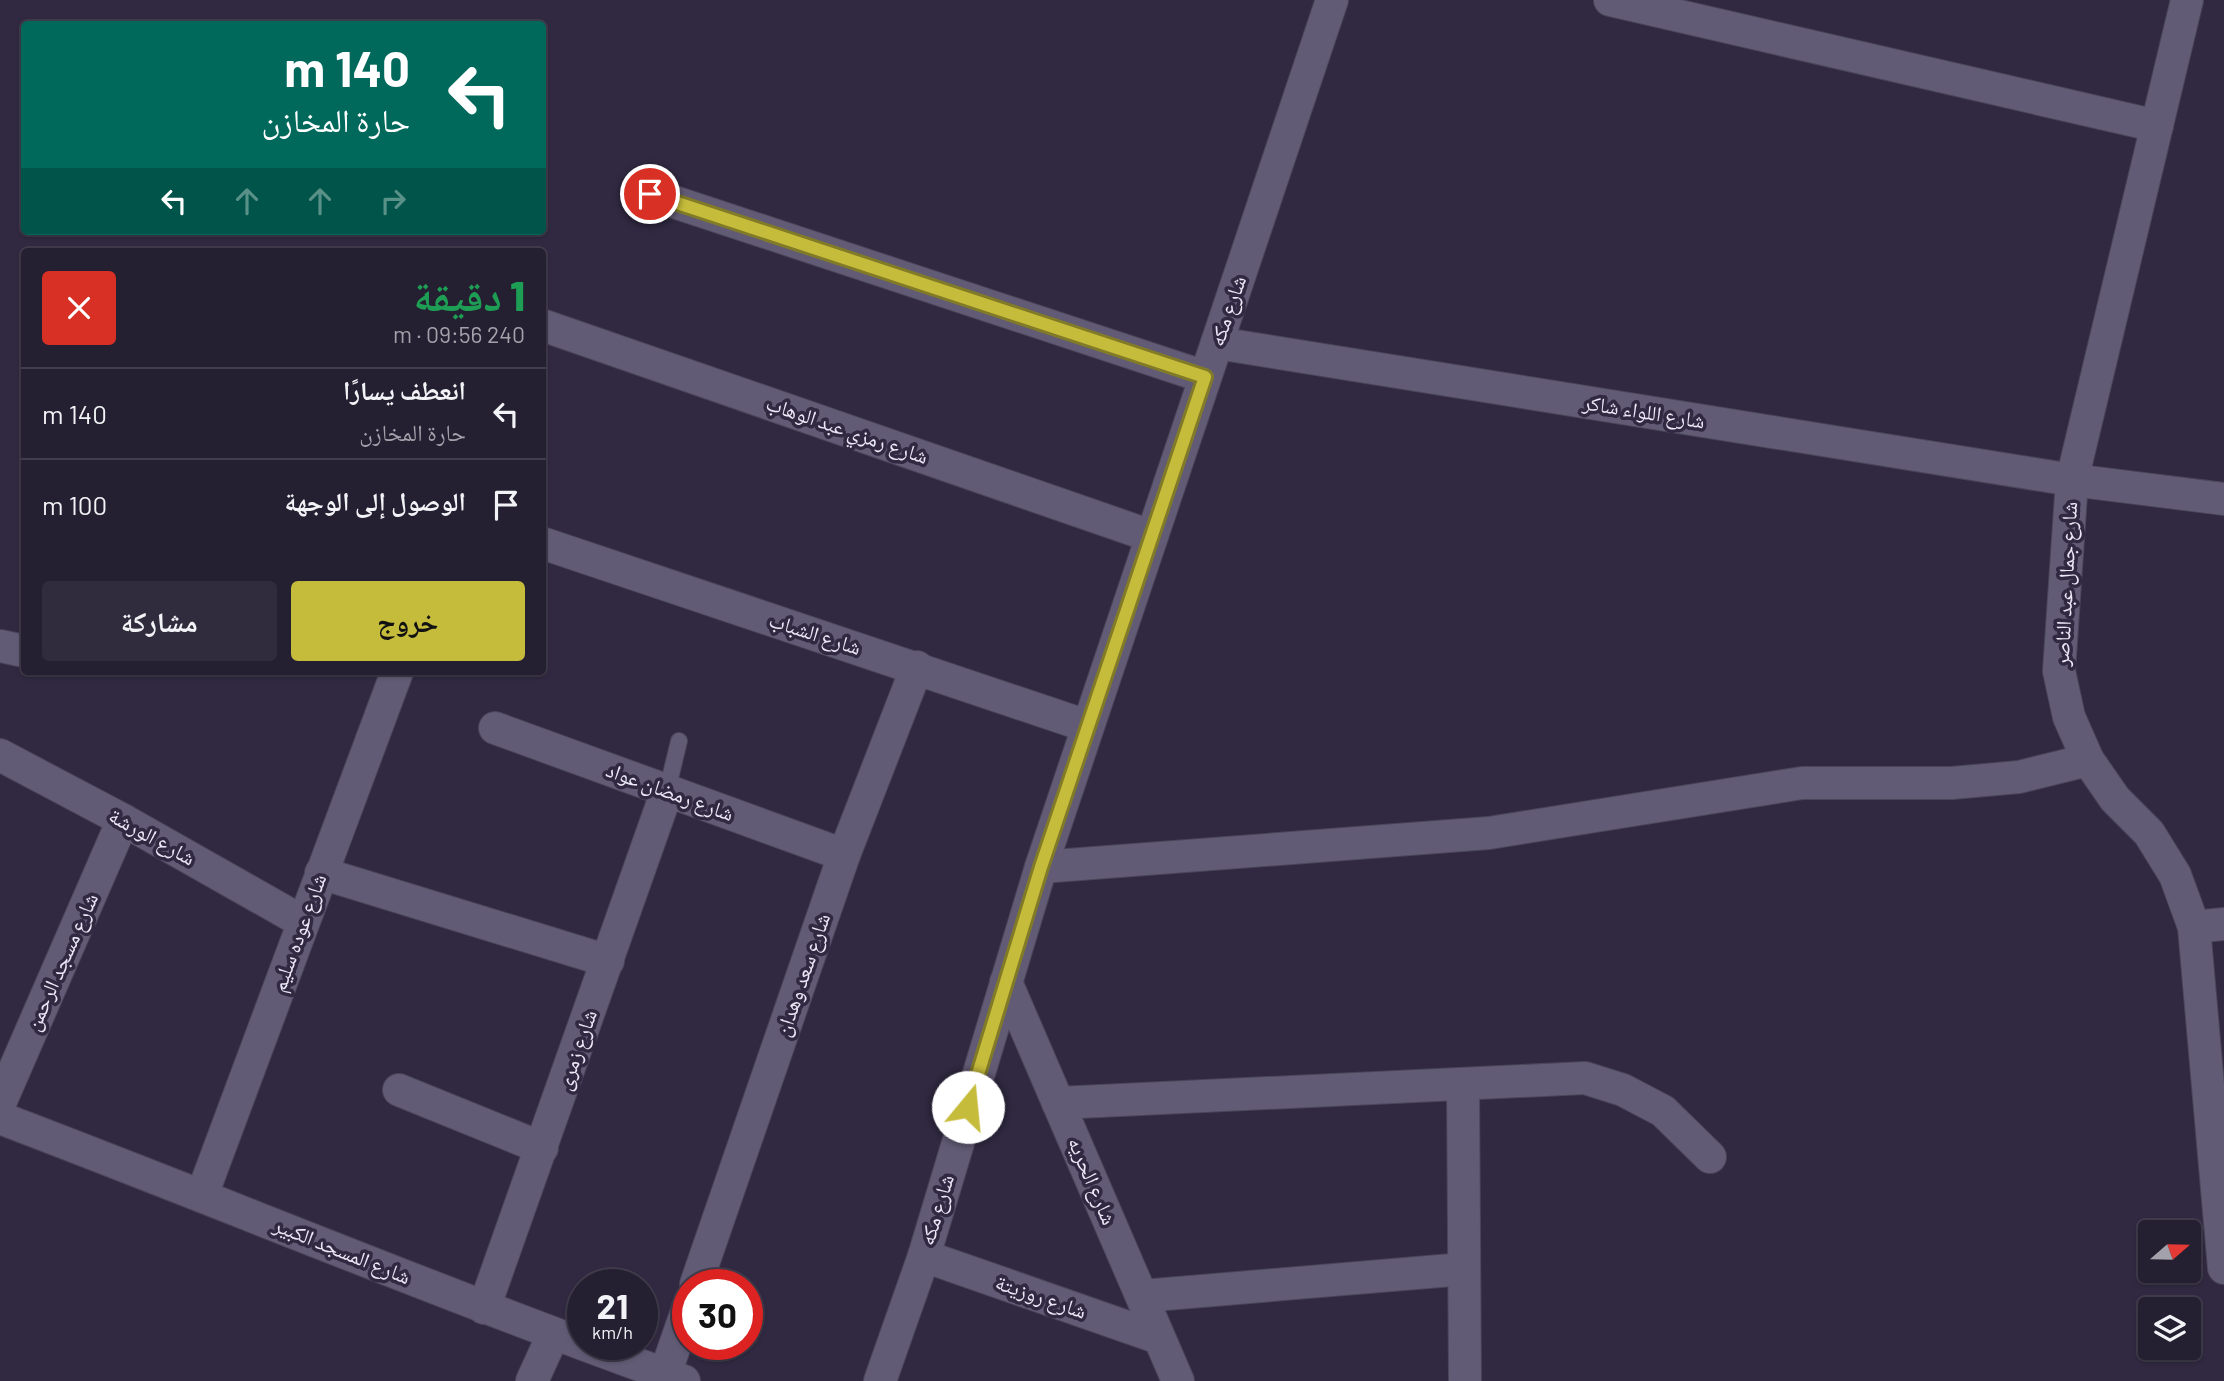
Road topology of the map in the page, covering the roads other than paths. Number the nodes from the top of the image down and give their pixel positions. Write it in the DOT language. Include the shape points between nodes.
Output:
graph roads {
  1 [pos="1332,0"];
  2 [pos="1610,0"];
  3 [pos="2187,0"];
  4 [pos="2157,126"];
  5 [pos="650,194"];
  6 [pos="546,326"];
  7 [pos="1217,343"];
  8 [pos="1205,377"];
  9 [pos="2072,480"];
  10 [pos="2224,499"];
  11 [pos="1151,536"];
  12 [pos="546,544"];
  13 [pos="0,646"];
  14 [pos="21,650"];
  15 [pos="917,667"];
  16 [pos="396,675"];
  17 [pos="1087,726"];
  18 [pos="495,728"];
  19 [pos="679,741"];
  20 [pos="0,755"];
  21 [pos="2088,760"];
  22 [pos="667,791"];
  23 [pos="123,820"];
  24 [pos="845,855"];
  25 [pos="1041,867"];
  26 [pos="321,873"];
  27 [pos="303,922"];
  28 [pos="2209,925"];
  29 [pos="608,961"];
  30 [pos="1006,982"];
  31 [pos="1463,1084"];
  32 [pos="399,1090"];
  33 [pos="0,1103"];
  34 [pos="1058,1103"];
  35 [pos="0,1118"];
  36 [pos="542,1148"];
  37 [pos="1710,1157"];
  38 [pos="202,1195"];
  39 [pos="2223,1227"];
  40 [pos="923,1256"];
  41 [pos="2224,1268"];
  42 [pos="701,1269"];
  43 [pos="1465,1269"];
  44 [pos="1142,1296"];
  45 [pos="484,1308"];
  46 [pos="553,1335"];
  47 [pos="1159,1338"];
  48 [pos="675,1377"];
  49 [pos="532,1381"];
  50 [pos="880,1381"];
  51 [pos="1178,1381"];
  52 [pos="1465,1381"];
  1 -- 7 [label="street, شارع مكه"];
  2 -- 4 [label="street"];
  3 -- 4 [label="street, شارع جمال عبد الناصر"];
  4 -- 9 [label="street, شارع جمال عبد الناصر"];
  5 -- 8 [label="street"];
  6 -- 11 [label="street, شارع رمزي عبد الوهاب"];
  7 -- 8 [label="street, شارع مكه"];
  7 -- 9 [label="street, شارع اللواء شاكر"];
  8 -- 11 [label="street, شارع مكه"];
  9 -- 10 [label="street, شارع اللواء شاكر"];
  9 -- 21 [label="street, شارع جمال عبد الناصر" via="2059,671 2069,716"];
  11 -- 17 [label="street, شارع مكه"];
  12 -- 15 [label="street, شارع الشباب"];
  13 -- 14 [label="street"];
  15 -- 17 [label="street, شارع الشباب"];
  15 -- 24 [label="street, شارع سعد وهدان"];
  16 -- 26 [label="street, شارع عوده سليم"];
  17 -- 25 [label="street, شارع مكه"];
  18 -- 22 [label="street, شارع رمضان عواد"];
  19 -- 22 [label="lane"];
  20 -- 23 [label="street, شارع الورشة"];
  21 -- 25 [label="street" via="2019,777 1952,783 1802,783 1489,833"];
  21 -- 28 [label="street, شارع جمال عبد الناصر" via="2115,799 2149,833"];
  22 -- 24 [label="street, شارع رمضان عواد"];
  22 -- 29 [label="street, شارع زمرى"];
  23 -- 27 [label="street, شارع الورشة"];
  23 -- 33 [label="street, شارع مسجد الرحمن"];
  24 -- 42 [label="street, شارع سعد وهدان"];
  25 -- 30 [label="street, شارع مكه"];
  26 -- 27 [label="street, شارع عوده سليم"];
  26 -- 29 [label="street"];
  27 -- 38 [label="street, شارع عوده سليم"];
  28 -- 39 [label="street, شارع جمال عبد الناصر"];
  29 -- 36 [label="street, شارع زمرى"];
  30 -- 34 [label="street, شارع الحريه"];
  30 -- 40 [label="street, شارع مكه"];
  31 -- 34 [label="street"];
  31 -- 37 [label="street" via="1585,1078 1623,1090 1663,1111"];
  31 -- 43 [label="street"];
  32 -- 36 [label="street"];
  34 -- 44 [label="street, شارع الحريه"];
  35 -- 38 [label="street, شارع المسجد الكبير"];
  36 -- 45 [label="street, شارع زمرى"];
  38 -- 45 [label="street, شارع المسجد الكبير"];
  39 -- 41 [label="street, شارع جمال عبد الناصر"];
  40 -- 47 [label="street, شارع روزيتة"];
  40 -- 50 [label="street, شارع مكه"];
  43 -- 44 [label="street"];
  43 -- 52 [label="street"];
  44 -- 47 [label="street, شارع الحريه"];
  45 -- 46 [label="street, شارع المسجد الكبير"];
  46 -- 48 [label="street, شارع المسجد الكبير"];
  46 -- 49 [label="street"];
  47 -- 51 [label="street, شارع الحريه"];
}
